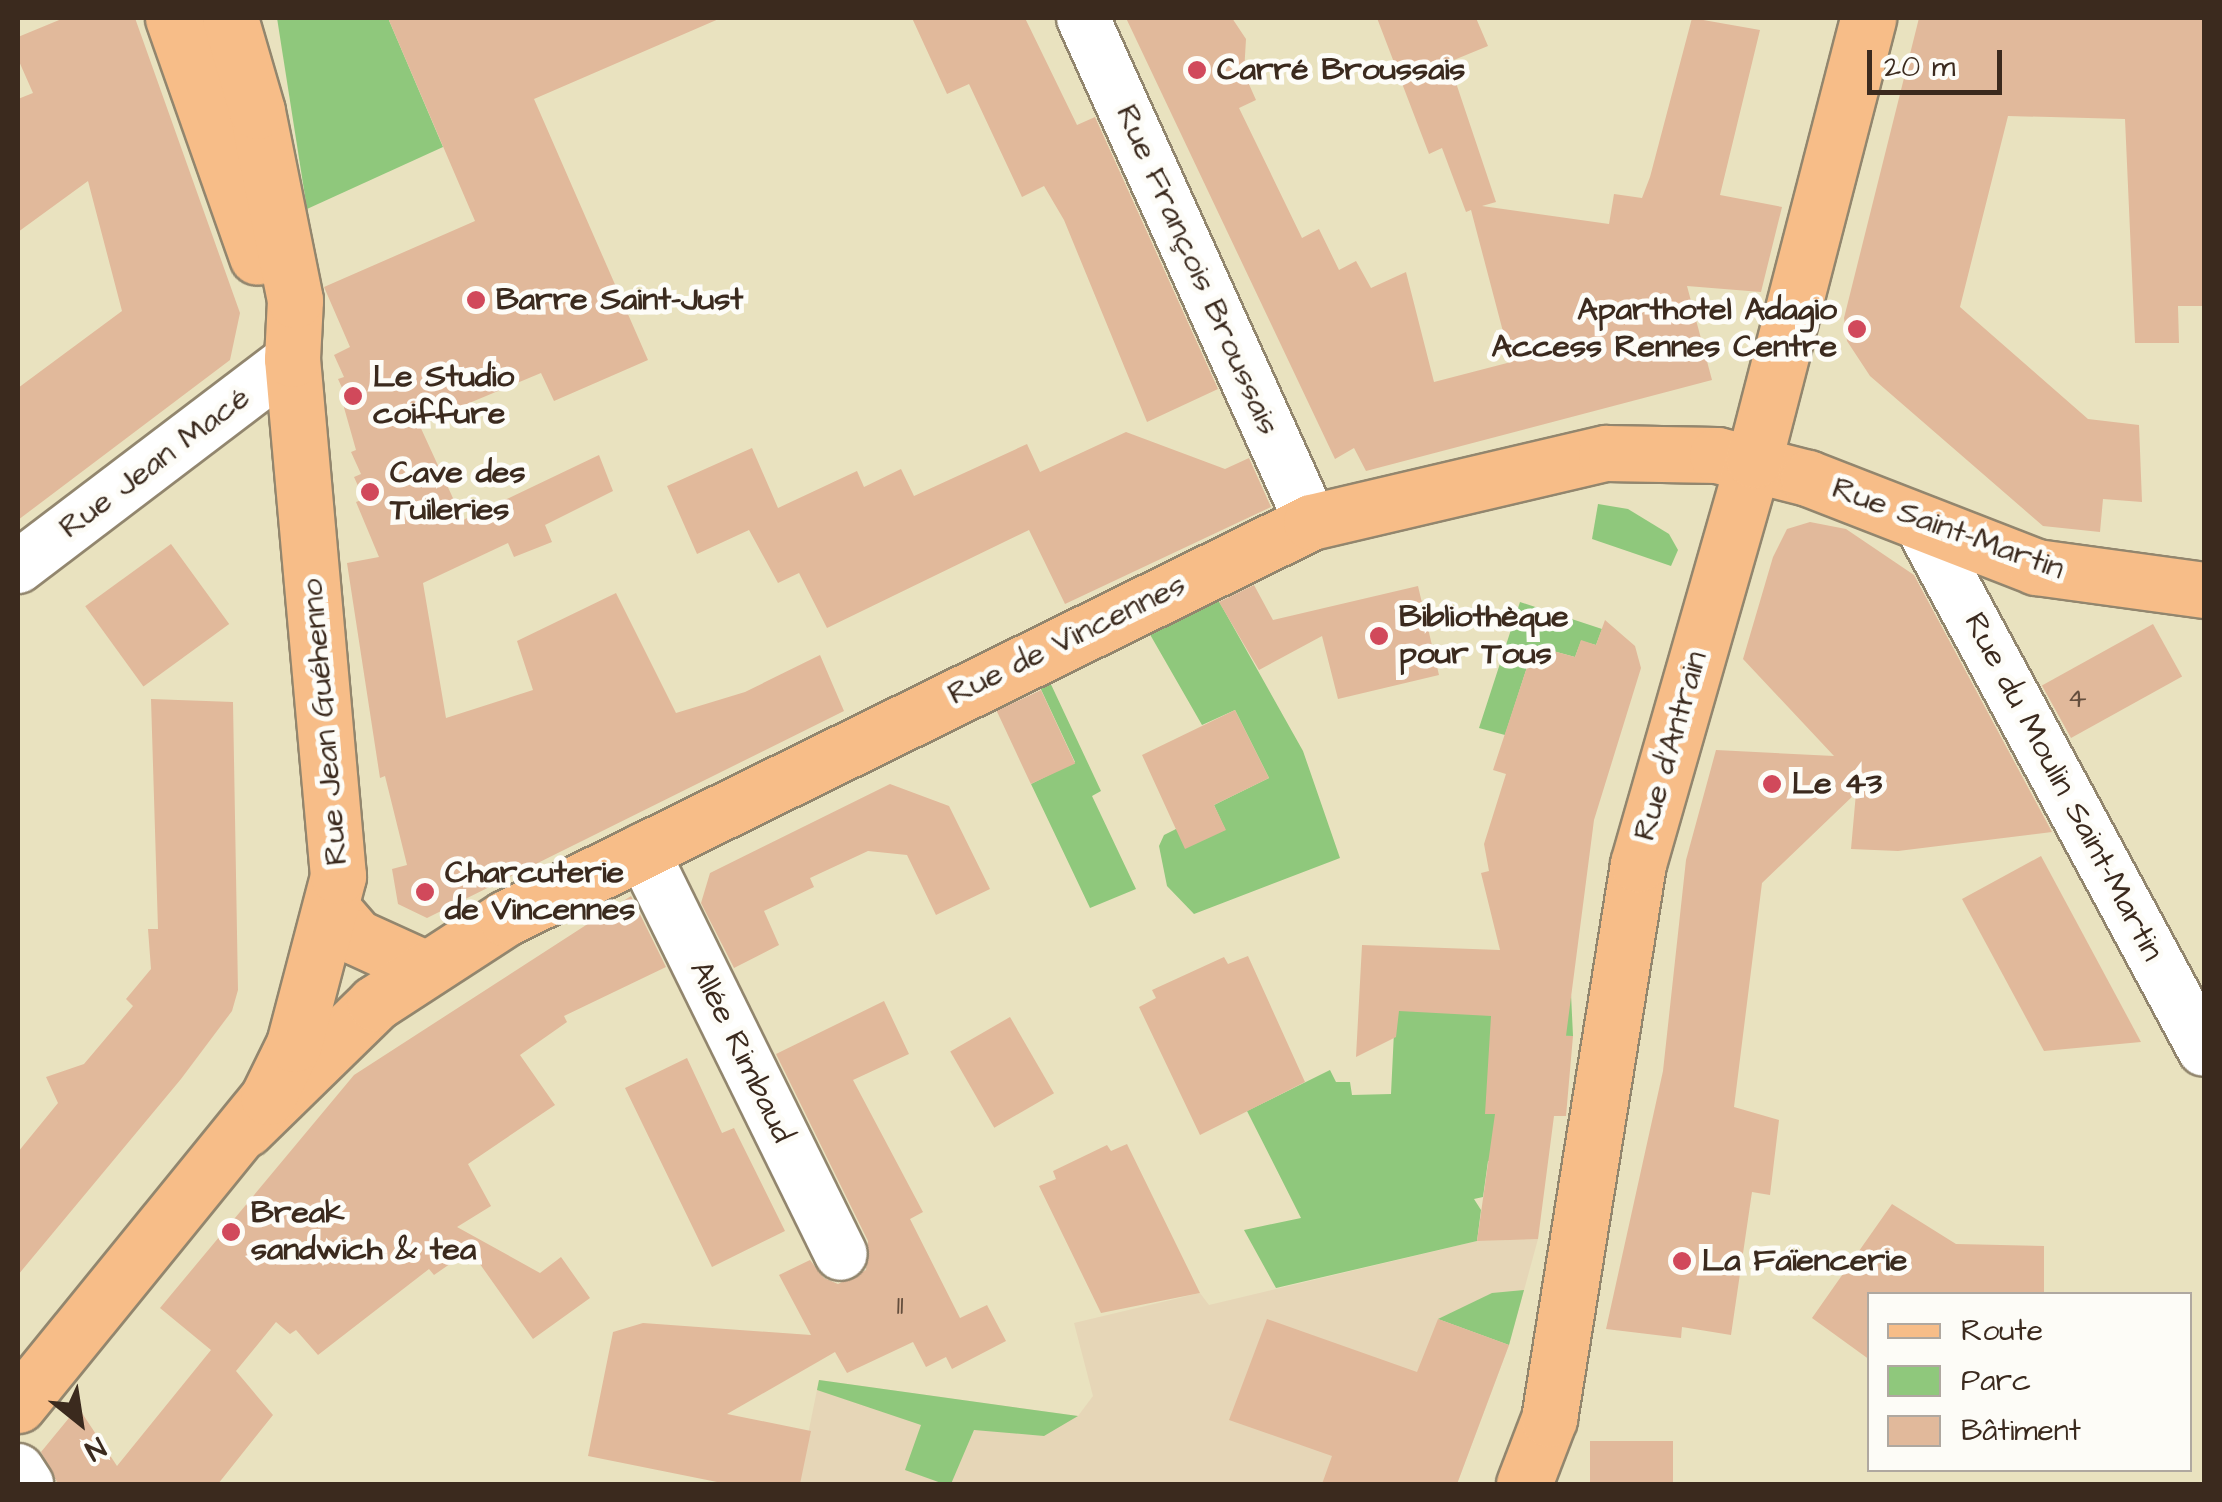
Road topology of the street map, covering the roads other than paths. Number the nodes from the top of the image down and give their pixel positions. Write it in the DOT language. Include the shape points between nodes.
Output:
graph roads {
  1 [pos="173,18"];
  2 [pos="230,18"];
  3 [pos="1083,18"];
  4 [pos="1868,18"];
  5 [pos="292,359"];
  6 [pos="1754,460"];
  7 [pos="1311,522"];
  8 [pos="1921,524"];
  9 [pos="18,566"];
  10 [pos="2204,590"];
  11 [pos="642,850"];
  12 [pos="332,909"];
  13 [pos="424,968"];
  14 [pos="2204,1050"];
  15 [pos="246,1130"];
  16 [pos="841,1254"];
  17 [pos="18,1405"];
  18 [pos="18,1470"];
  19 [pos="26,1484"];
  20 [pos="1524,1484"];
  1 -- 5 [label="main road, Rue Jean Guéhenno"];
  2 -- 5 [label="main road, Rue Jean Guéhenno" via="257,110 295,300"];
  3 -- 7 [label="street, Rue François Broussais"];
  4 -- 6 [label="main road, Rue d'Antrain"];
  5 -- 9 [label="street, Rue Jean Macé"];
  5 -- 12 [label="main road, Rue Jean Guéhenno" via="340,856"];
  6 -- 7 [label="main road, Rue de Vincennes" via="1606,454"];
  6 -- 8 [label="main road, Rue Saint-Martin"];
  6 -- 20 [label="main road, Rue d'Antrain" via="1638,864 1549,1419"];
  7 -- 11 [label="main road, Rue de Vincennes"];
  8 -- 10 [label="main road, Rue Saint-Martin" via="2036,567"];
  8 -- 14 [label="street, Rue du Moulin Saint-Martin"];
  11 -- 13 [label="main road, Rue de Vincennes"];
  11 -- 16 [label="street, Allée Rimbaud"];
  12 -- 13 [label="main road" via="356,938"];
  12 -- 15 [label="main road, Rue Jean Guéhenno" via="294,1044"];
  13 -- 15 [label="main road, Rue de Vincennes" via="375,1002"];
  15 -- 17 [label="main road, Rue Jean Guéhenno"];
  18 -- 19 [label="street"];
}
